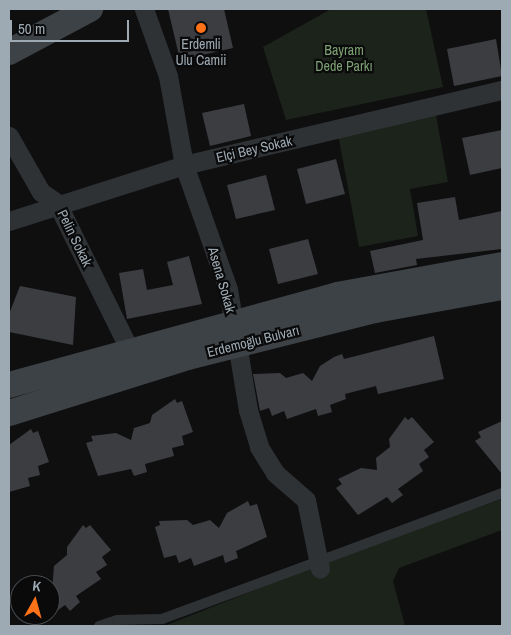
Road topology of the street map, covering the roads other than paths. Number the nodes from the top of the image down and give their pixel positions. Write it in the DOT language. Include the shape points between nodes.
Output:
graph roads {
  1 [pos="90,9"];
  2 [pos="144,9"];
  3 [pos="9,52"];
  4 [pos="502,90"];
  5 [pos="11,145"];
  6 [pos="184,165"];
  7 [pos="57,203"];
  8 [pos="9,221"];
  9 [pos="502,264"];
  10 [pos="502,287"];
  11 [pos="236,334"];
  12 [pos="129,349"];
  13 [pos="9,385"];
  14 [pos="9,413"];
  15 [pos="502,493"];
  16 [pos="319,564"];
  17 [pos="99,626"];
  1 -- 3 [label="main road"];
  2 -- 6 [label="street, Asena Sokak" via="168,76"];
  4 -- 6 [label="street, Elçi Bey Sokak"];
  5 -- 7 [label="street, Pelin Sokak" via="41,192"];
  6 -- 7 [label="street, Elçi Bey Sokak"];
  6 -- 11 [label="street, Asena Sokak" via="228,289"];
  7 -- 8 [label="street, Elçi Bey Sokak"];
  7 -- 12 [label="street, Pelin Sokak"];
  9 -- 11 [label="main road, Erdemoğlu Bulvarı" via="337,295"];
  10 -- 11 [label="main road, Erdemoğlu Bulvarı"];
  11 -- 12 [label="main road, Erdemoğlu Bulvarı"];
  11 -- 14 [label="main road, Erdemoğlu Bulvarı" via="188,357"];
  11 -- 16 [label="street, Asena Sokak" via="259,447 275,474 306,500"];
  12 -- 13 [label="main road, Erdemoğlu Bulvarı"];
  15 -- 16 [label="lane"];
  16 -- 17 [label="lane" via="162,619 116,620"];
}
